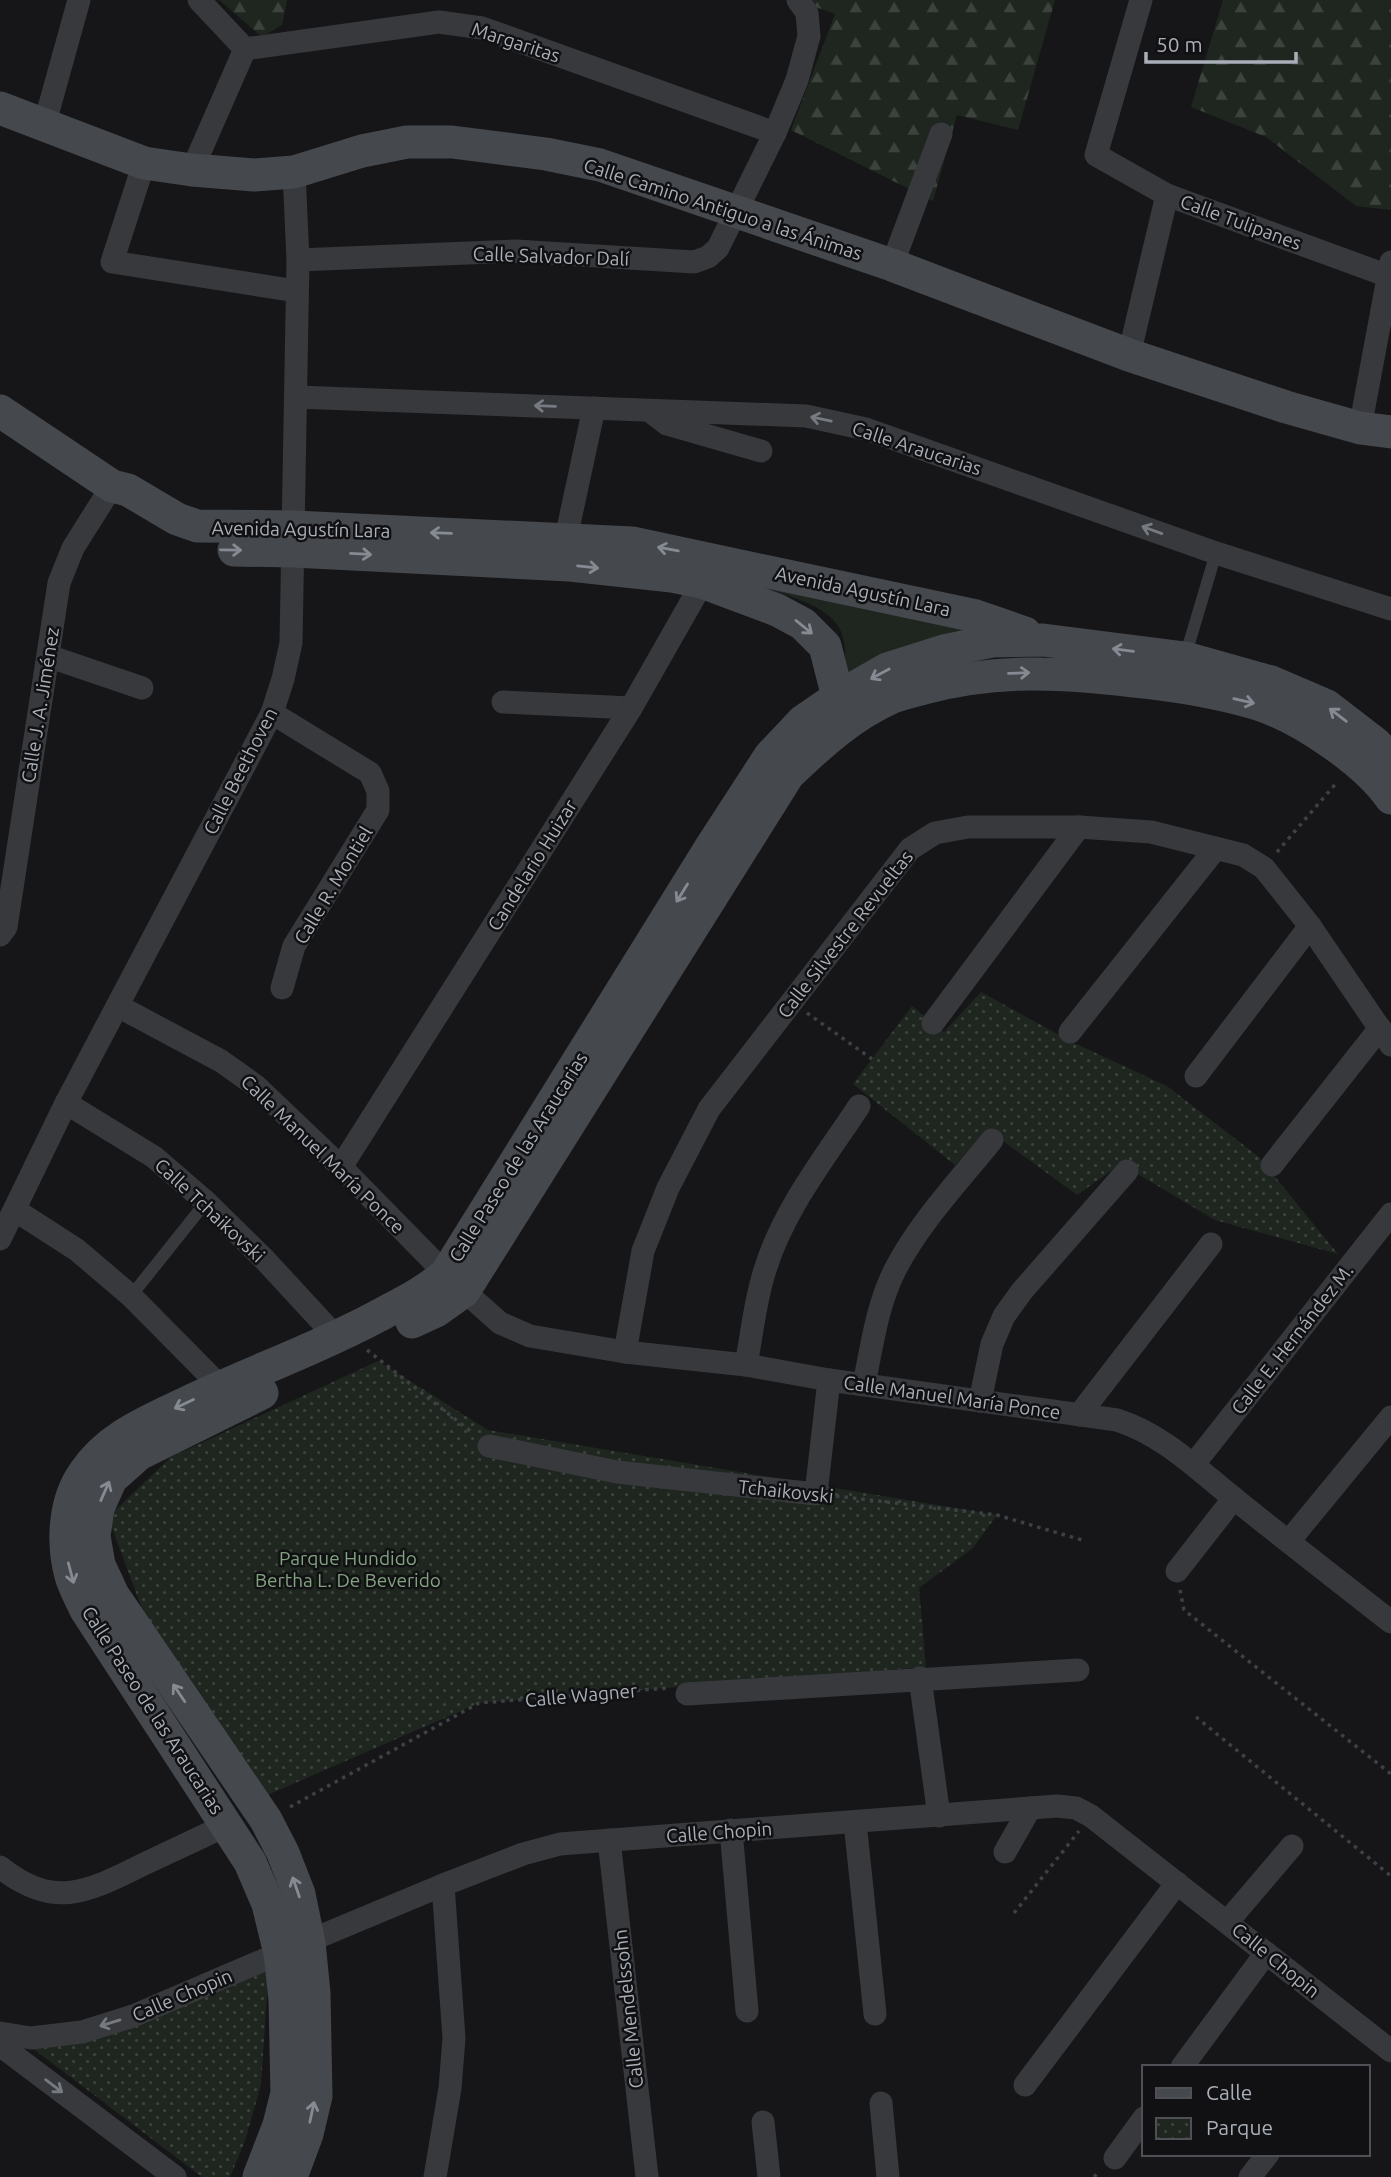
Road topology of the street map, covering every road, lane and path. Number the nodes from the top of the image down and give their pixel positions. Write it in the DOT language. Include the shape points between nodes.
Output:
graph roads {
  1 [pos="79,0"];
  2 [pos="199,0"];
  3 [pos="798,0"];
  4 [pos="1141,0"];
  5 [pos="246,49"];
  6 [pos="0,108"];
  7 [pos="44,126"];
  8 [pos="775,134"];
  9 [pos="941,134"];
  10 [pos="144,163"];
  11 [pos="192,170"];
  12 [pos="294,172"];
  13 [pos="1167,195"];
  14 [pos="736,212"];
  15 [pos="298,260"];
  16 [pos="892,265"];
  17 [pos="1390,272"];
  18 [pos="296,292"];
  19 [pos="1129,355"];
  20 [pos="296,397"];
  21 [pos="594,408"];
  22 [pos="648,410"];
  23 [pos="0,411"];
  24 [pos="1375,430"];
  25 [pos="761,451"];
  26 [pos="112,486"];
  27 [pos="566,538"];
  28 [pos="293,539"];
  29 [pos="1216,553"];
  30 [pos="709,571"];
  31 [pos="1391,609"];
  32 [pos="1044,640"];
  33 [pos="48,656"];
  34 [pos="1185,658"];
  35 [pos="142,688"];
  36 [pos="838,697"];
  37 [pos="503,702"];
  38 [pos="631,708"];
  39 [pos="272,713"];
  40 [pos="1391,759"];
  41 [pos="1355,761"];
  42 [pos="1391,798"];
  43 [pos="1079,827"];
  44 [pos="1216,848"];
  45 [pos="722,855"];
  46 [pos="1264,868"];
  47 [pos="1310,926"];
  48 [pos="0,935"];
  49 [pos="282,988"];
  50 [pos="791,1002"];
  51 [pos="118,1006"];
  52 [pos="933,1023"];
  53 [pos="1070,1032"];
  54 [pos="1386,1036"];
  55 [pos="873,1059"];
  56 [pos="1196,1076"];
  57 [pos="66,1103"];
  58 [pos="859,1106"];
  59 [pos="992,1140"];
  60 [pos="1272,1166"];
  61 [pos="341,1167"];
  62 [pos="1127,1171"];
  63 [pos="206,1202"];
  64 [pos="15,1210"];
  65 [pos="1391,1214"];
  66 [pos="0,1239"];
  67 [pos="1211,1244"];
  68 [pos="455,1283"];
  69 [pos="131,1296"];
  70 [pos="350,1342"];
  71 [pos="625,1352"];
  72 [pos="746,1366"];
  73 [pos="829,1380"];
  74 [pos="864,1384"];
  75 [pos="221,1387"];
  76 [pos="980,1401"];
  77 [pos="1079,1415"];
  78 [pos="1391,1417"];
  79 [pos="489,1446"];
  80 [pos="1194,1464"];
  81 [pos="816,1494"];
  82 [pos="1234,1498"];
  83 [pos="1082,1540"];
  84 [pos="1289,1541"];
  85 [pos="1177,1571"];
  86 [pos="1388,1612"];
  87 [pos="1077,1670"];
  88 [pos="920,1678"];
  89 [pos="681,1690"];
  90 [pos="1196,1717"];
  91 [pos="1391,1774"];
  92 [pos="1030,1808"];
  93 [pos="939,1816"];
  94 [pos="1091,1816"];
  95 [pos="266,1820"];
  96 [pos="855,1822"];
  97 [pos="227,1825"];
  98 [pos="731,1830"];
  99 [pos="609,1840"];
  100 [pos="1292,1846"];
  101 [pos="1005,1852"];
  102 [pos="0,1867"];
  103 [pos="1391,1876"];
  104 [pos="1177,1883"];
  105 [pos="443,1885"];
  106 [pos="1014,1913"];
  107 [pos="1228,1921"];
  108 [pos="294,1948"];
  109 [pos="1266,1953"];
  110 [pos="747,2011"];
  111 [pos="875,2014"];
  112 [pos="0,2033"];
  113 [pos="0,2045"];
  114 [pos="1391,2051"];
  115 [pos="1183,2065"];
  116 [pos="1025,2085"];
  117 [pos="881,2103"];
  118 [pos="1142,2121"];
  119 [pos="763,2122"];
  120 [pos="1266,2156"];
  121 [pos="1115,2158"];
  122 [pos="175,2177"];
  123 [pos="259,2177"];
  124 [pos="291,2177"];
  125 [pos="435,2177"];
  126 [pos="647,2177"];
  127 [pos="769,2177"];
  128 [pos="888,2177"];
  129 [pos="1250,2177"];
  1 -- 7 [label="street"];
  2 -- 5 [label="street"];
  3 -- 8 [label="street, Calle Salvador Dalí" via="807,13 809,36"];
  4 -- 13 [label="street, Calle Tulipanes" via="1096,155"];
  5 -- 8 [label="street, Margaritas" via="439,22 482,28"];
  5 -- 11 [label="street"];
  6 -- 7 [label="main road, Calle Camino Antiguo a las Ánimas"];
  7 -- 10 [label="main road, Calle Camino Antiguo a las Ánimas"];
  8 -- 14 [label="street, Calle Salvador Dalí"];
  9 -- 16 [label="street"];
  10 -- 11 [label="main road, Calle Camino Antiguo a las Ánimas"];
  10 -- 18 [label="street" via="112,262"];
  11 -- 12 [label="main road, Calle Camino Antiguo a las Ánimas" via="254,175"];
  12 -- 14 [label="main road, Calle Camino Antiguo a las Ánimas" via="407,142 452,142 600,165"];
  12 -- 15 [label="street, Calle Beethoven"];
  13 -- 17 [label="street, Calle Tulipanes"];
  13 -- 19 [label="street"];
  14 -- 15 [label="street, Calle Salvador Dalí" via="718,247 694,262 516,251"];
  14 -- 16 [label="main road, Calle Camino Antiguo a las Ánimas"];
  15 -- 18 [label="street, Calle Beethoven"];
  16 -- 19 [label="main road, Calle Camino Antiguo a las Ánimas"];
  17 -- 24 [label="street"];
  18 -- 20 [label="street, Calle Beethoven"];
  19 -- 24 [label="main road, Calle Camino Antiguo a las Ánimas" via="1286,407"];
  21 -- 20 [label="street, Calle Araucarias, one-way"];
  20 -- 28 [label="street, Calle Beethoven"];
  21 -- 22 [label="street, Calle Araucarias"];
  21 -- 27 [label="street"];
  22 -- 25 [label="street" via="667,424"];
  29 -- 22 [label="street, Calle Araucarias, one-way" via="866,429 806,416"];
  23 -- 26 [label="main road, Avenida Agustín Lara"];
  26 -- 28 [label="main road, Avenida Agustín Lara" via="197,526"];
  26 -- 33 [label="street, Calle J. A. Jiménez" via="68,560"];
  27 -- 28 [label="main road, Avenida Agustín Lara, one-way"];
  30 -- 27 [label="main road, Avenida Agustín Lara, one-way" via="632,543"];
  28 -- 30 [label="main road, Avenida Agustín Lara, one-way" via="672,576"];
  28 -- 39 [label="street, Calle Beethoven" via="291,643"];
  29 -- 31 [label="street, Calle Araucarias"];
  29 -- 34 [label="lane"];
  30 -- 32 [label="main road, Avenida Agustín Lara" via="976,616"];
  30 -- 36 [label="main road, Avenida Agustín Lara, one-way" via="803,624 825,646"];
  30 -- 38 [label="street, Candelario Huizar"];
  34 -- 32 [label="main road, Calle Paseo de las Araucarias, one-way"];
  32 -- 36 [label="main road, Calle Paseo de las Araucarias, one-way" via="992,641 944,652 887,669"];
  33 -- 35 [label="street"];
  33 -- 48 [label="street, Calle J. A. Jiménez" via="6,927"];
  40 -- 34 [label="main road, Calle Paseo de las Araucarias, one-way" via="1326,706 1271,682"];
  36 -- 45 [label="main road, Calle Paseo de las Araucarias" via="803,721 770,756"];
  37 -- 38 [label="street"];
  38 -- 61 [label="street, Candelario Huizar"];
  39 -- 49 [label="street, Calle R. Montiel" via="370,773 378,791 378,810 295,946"];
  39 -- 51 [label="street, Calle Beethoven"];
  41 -- 42 [label="main road, Calle Paseo de las Araucarias"];
  45 -- 41 [label="main road, Calle Paseo de las Araucarias, one-way" via="788,775 850,721 895,696 996,674 1045,672 1177,685 1260,705 1310,729"];
  41 -- 46 [label="path"];
  43 -- 44 [label="street, Calle Silvestre Revueltas" via="1151,832"];
  43 -- 50 [label="street, Calle Silvestre Revueltas" via="968,827 935,833 910,849"];
  43 -- 52 [label="street"];
  44 -- 46 [label="street, Calle Silvestre Revueltas" via="1244,855"];
  44 -- 53 [label="street"];
  45 -- 68 [label="main road, Calle Paseo de las Araucarias"];
  46 -- 47 [label="street, Calle Silvestre Revueltas"];
  47 -- 54 [label="street, Calle Silvestre Revueltas"];
  47 -- 56 [label="street"];
  50 -- 55 [label="path"];
  50 -- 71 [label="street, Calle Silvestre Revueltas" via="709,1109 667,1188 643,1251"];
  51 -- 57 [label="street, Calle Beethoven"];
  51 -- 61 [label="street, Calle Manuel María Ponce" via="230,1067"];
  54 -- 60 [label="street"];
  57 -- 63 [label="street, Calle Tchaikovski" via="154,1157"];
  57 -- 64 [label="street, Calle Beethoven"];
  58 -- 72 [label="street" via="794,1204 777,1238 764,1271"];
  59 -- 74 [label="street" via="912,1241 894,1271 880,1307"];
  61 -- 68 [label="street, Calle Manuel María Ponce"];
  62 -- 76 [label="street" via="1004,1317 992,1344"];
  63 -- 69 [label="lane"];
  63 -- 70 [label="street, Calle Tchaikovski"];
  64 -- 66 [label="street, Calle Beethoven"];
  64 -- 69 [label="street" via="77,1250"];
  65 -- 80 [label="street, Calle E. Hernández M."];
  67 -- 77 [label="street"];
  68 -- 70 [label="main road, Calle Paseo de las Araucarias" via="426,1291"];
  68 -- 71 [label="street, Calle Manuel María Ponce" via="500,1323 530,1336"];
  69 -- 75 [label="street"];
  70 -- 75 [label="main road, Calle Paseo de las Araucarias"];
  70 -- 79 [label="path"];
  95 -- 70 [label="main road, Calle Paseo de las Araucarias, one-way" via="113,1595 99,1565 94,1536 98,1508 111,1479 139,1454"];
  71 -- 72 [label="street, Calle Manuel María Ponce"];
  72 -- 73 [label="street, Calle Manuel María Ponce"];
  73 -- 74 [label="street, Calle Manuel María Ponce"];
  73 -- 81 [label="street"];
  74 -- 76 [label="street, Calle Manuel María Ponce"];
  75 -- 97 [label="main road, Calle Paseo de las Araucarias, one-way" via="131,1429 103,1449 82,1475 69,1507 65,1543 71,1577 86,1610"];
  76 -- 77 [label="street, Calle Manuel María Ponce"];
  77 -- 80 [label="street, Calle Manuel María Ponce" via="1137,1426"];
  78 -- 84 [label="street"];
  79 -- 81 [label="street, Tchaikovski" via="617,1472"];
  80 -- 82 [label="street, Calle Manuel María Ponce"];
  81 -- 83 [label="path, Tchaikovski" via="997,1515"];
  82 -- 84 [label="street, Calle Manuel María Ponce"];
  82 -- 85 [label="street"];
  84 -- 86 [label="street, Calle Manuel María Ponce"];
  85 -- 91 [label="path" via="1184,1610"];
  87 -- 88 [label="street"];
  88 -- 89 [label="street"];
  88 -- 93 [label="street"];
  89 -- 95 [label="path, Calle Wagner" via="479,1703"];
  90 -- 103 [label="path"];
  92 -- 93 [label="street, Calle Chopin"];
  92 -- 94 [label="street, Calle Chopin" via="1076,1808"];
  92 -- 101 [label="street"];
  93 -- 96 [label="street, Calle Chopin"];
  94 -- 104 [label="street, Calle Chopin"];
  94 -- 106 [label="path"];
  108 -- 95 [label="main road, Calle Paseo de las Araucarias, one-way" via="299,1894"];
  96 -- 98 [label="street, Calle Chopin"];
  96 -- 111 [label="street"];
  97 -- 102 [label="street" via="92,1889 63,1893 38,1889"];
  97 -- 108 [label="main road, Calle Paseo de las Araucarias"];
  98 -- 99 [label="street, Calle Chopin"];
  98 -- 110 [label="street"];
  99 -- 105 [label="street, Calle Chopin" via="560,1844 523,1854"];
  99 -- 126 [label="street, Calle Mendelssohn"];
  100 -- 107 [label="street"];
  104 -- 107 [label="street, Calle Chopin"];
  104 -- 116 [label="street"];
  105 -- 108 [label="street, Calle Chopin"];
  105 -- 125 [label="street" via="454,2038"];
  107 -- 109 [label="street, Calle Chopin"];
  108 -- 112 [label="street, Calle Chopin, one-way" via="133,2016 82,2032 32,2038"];
  108 -- 123 [label="main road, Calle Paseo de las Araucarias" via="285,2000 287,2093"];
  124 -- 108 [label="main road, Calle Paseo de las Araucarias, one-way" via="316,2096 314,1993"];
  109 -- 114 [label="street, Calle Chopin"];
  109 -- 115 [label="street"];
  113 -- 122 [label="street, one-way"];
  117 -- 128 [label="street"];
  118 -- 121 [label="street"];
  119 -- 127 [label="street"];
  120 -- 129 [label="street"];
}
